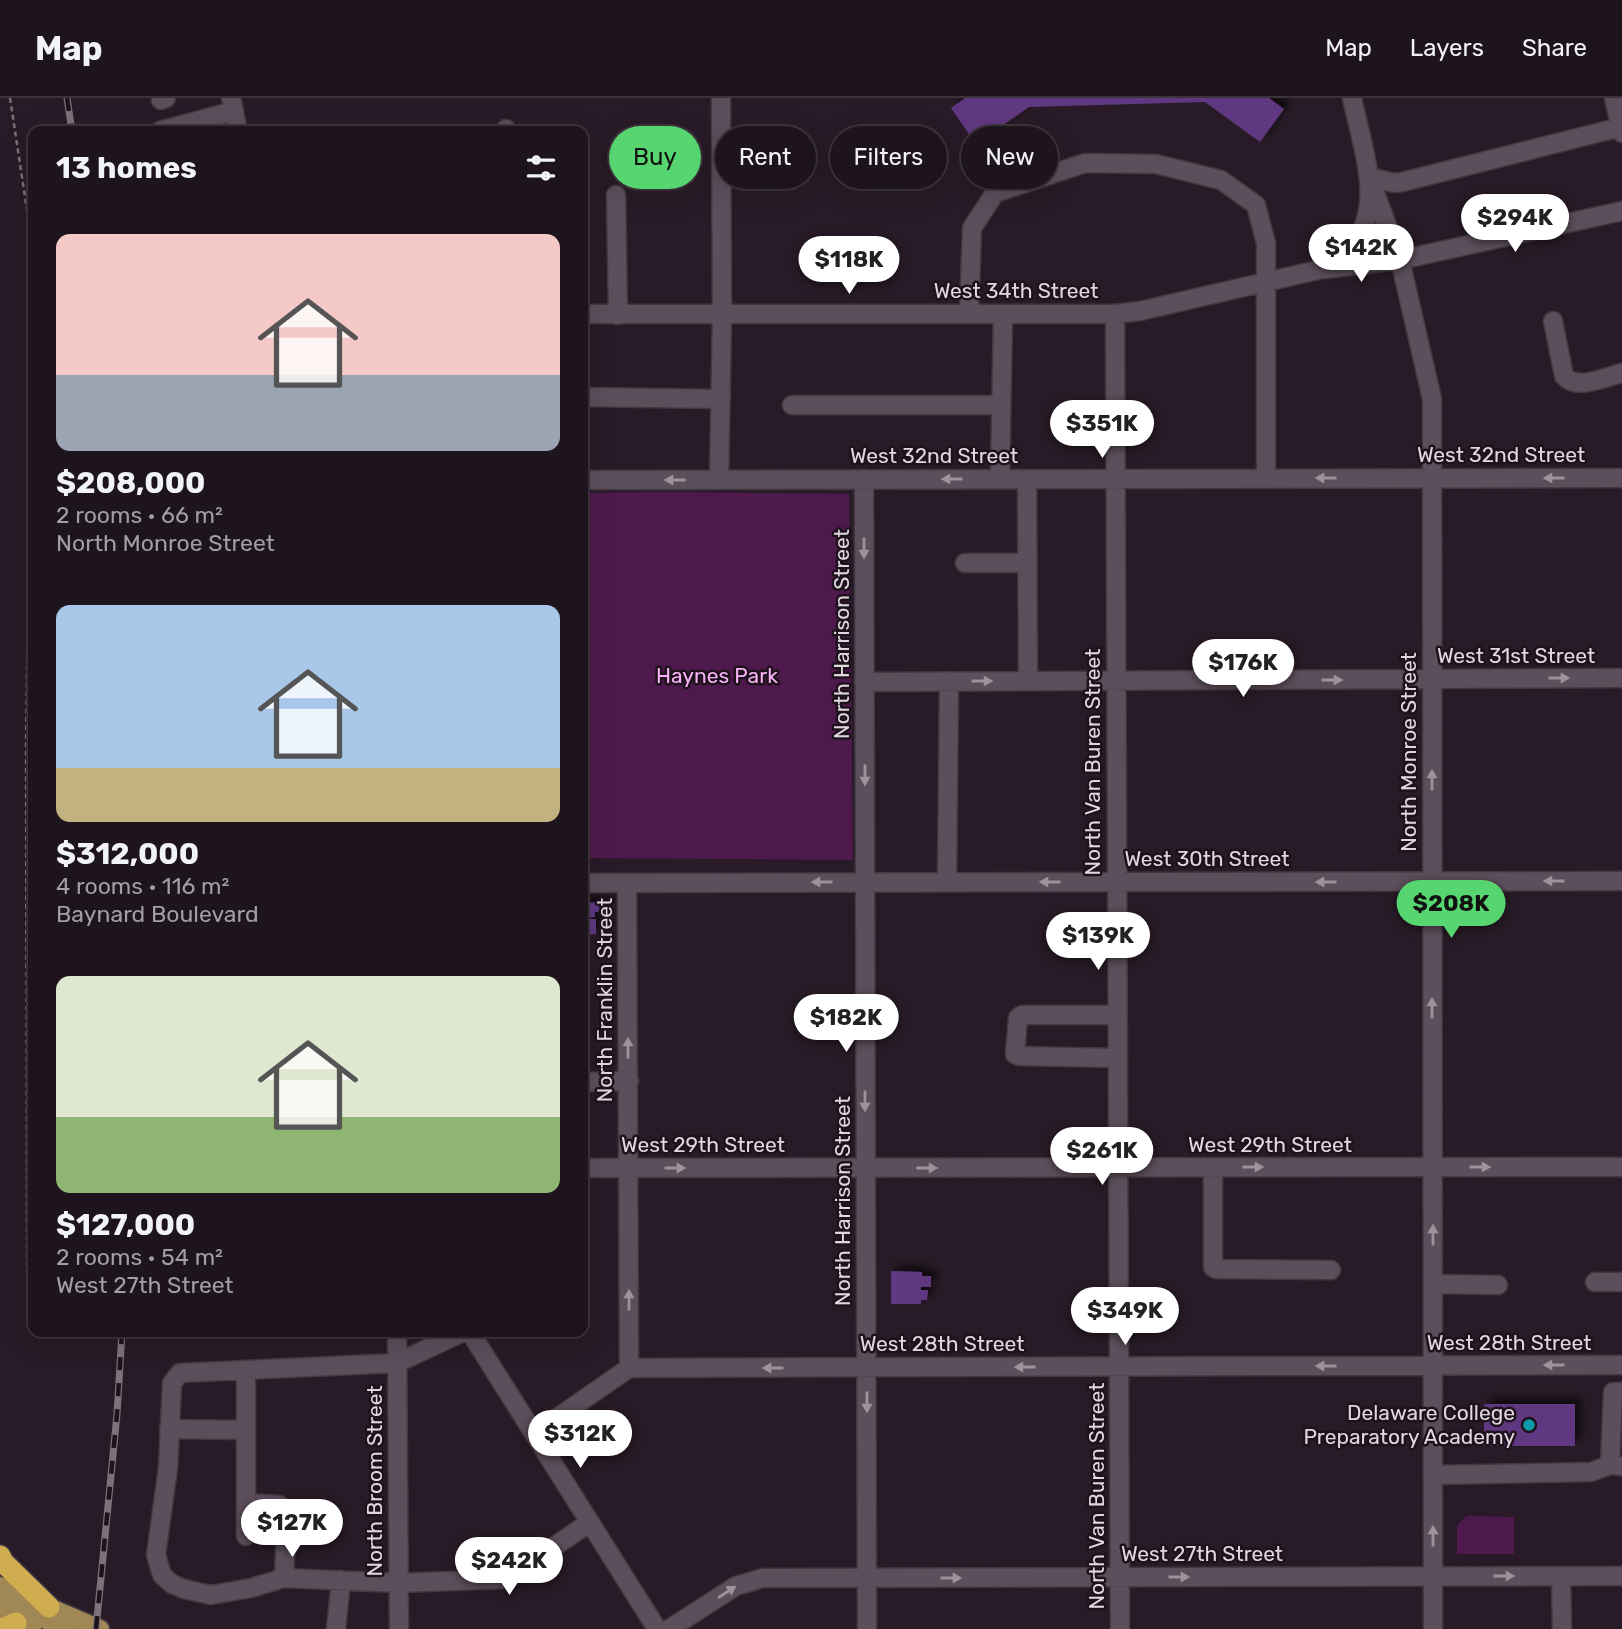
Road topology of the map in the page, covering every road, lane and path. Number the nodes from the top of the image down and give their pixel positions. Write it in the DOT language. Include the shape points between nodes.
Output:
graph roads {
  1 [pos="10,98"];
  2 [pos="721,98"];
  3 [pos="1352,98"];
  4 [pos="1615,98"];
  5 [pos="232,104"];
  6 [pos="203,126"];
  7 [pos="237,126"];
  8 [pos="1621,130"];
  9 [pos="1369,177"];
  10 [pos="616,195"];
  11 [pos="1622,211"];
  12 [pos="28,217"];
  13 [pos="1354,245"];
  14 [pos="1400,260"];
  15 [pos="1318,270"];
  16 [pos="1264,283"];
  17 [pos="588,314"];
  18 [pos="618,314"];
  19 [pos="969,314"];
  20 [pos="1003,314"];
  21 [pos="1115,314"];
  22 [pos="722,316"];
  23 [pos="1553,321"];
  24 [pos="1622,373"];
  25 [pos="588,397"];
  26 [pos="721,399"];
  27 [pos="792,405"];
  28 [pos="1001,405"];
  29 [pos="1432,478"];
  30 [pos="1622,478"];
  31 [pos="1000,479"];
  32 [pos="1027,479"];
  33 [pos="1115,479"];
  34 [pos="1266,479"];
  35 [pos="588,480"];
  36 [pos="719,480"];
  37 [pos="864,480"];
  38 [pos="965,563"];
  39 [pos="1026,563"];
  40 [pos="28,580"];
  41 [pos="1622,678"];
  42 [pos="1432,679"];
  43 [pos="1116,680"];
  44 [pos="949,681"];
  45 [pos="1028,681"];
  46 [pos="864,682"];
  47 [pos="1432,881"];
  48 [pos="1622,881"];
  49 [pos="865,882"];
  50 [pos="947,882"];
  51 [pos="1116,882"];
  52 [pos="588,883"];
  53 [pos="627,883"];
  54 [pos="1117,1015"];
  55 [pos="1117,1058"];
  56 [pos="629,1081"];
  57 [pos="588,1082"];
  58 [pos="1432,1167"];
  59 [pos="1622,1167"];
  60 [pos="588,1168"];
  61 [pos="629,1168"];
  62 [pos="866,1168"];
  63 [pos="1118,1168"];
  64 [pos="1213,1168"];
  65 [pos="1331,1270"];
  66 [pos="27,1272"];
  67 [pos="1595,1282"];
  68 [pos="1622,1282"];
  69 [pos="1433,1284"];
  70 [pos="1498,1285"];
  71 [pos="397,1337"];
  72 [pos="452,1337"];
  73 [pos="473,1337"];
  74 [pos="397,1363"];
  75 [pos="1622,1365"];
  76 [pos="1433,1366"];
  77 [pos="868,1367"];
  78 [pos="1120,1367"];
  79 [pos="629,1368"];
  80 [pos="246,1370"];
  81 [pos="1622,1392"];
  82 [pos="169,1429"];
  83 [pos="246,1430"];
  84 [pos="534,1434"];
  85 [pos="1616,1466"];
  86 [pos="1433,1475"];
  87 [pos="246,1503"];
  88 [pos="590,1522"];
  89 [pos="246,1536"];
  90 [pos="0,1556"];
  91 [pos="1562,1576"];
  92 [pos="1622,1576"];
  93 [pos="1119,1577"];
  94 [pos="1433,1577"];
  95 [pos="284,1578"];
  96 [pos="867,1578"];
  97 [pos="341,1580"];
  98 [pos="399,1583"];
  99 [pos="0,1586"];
  100 [pos="0,1600"];
  101 [pos="49,1607"];
  102 [pos="98,1628"];
  103 [pos="67,1629"];
  104 [pos="336,1629"];
  105 [pos="399,1629"];
  106 [pos="657,1629"];
  107 [pos="669,1629"];
  108 [pos="867,1629"];
  109 [pos="1119,1629"];
  110 [pos="1433,1629"];
  111 [pos="1562,1629"];
  1 -- 12 [label="path"];
  2 -- 22 [label="street"];
  3 -- 9 [label="street, North Monroe Street"];
  4 -- 8 [label="street"];
  5 -- 6 [label="street"];
  5 -- 7 [label="street"];
  8 -- 9 [label="street" via="1402,182"];
  9 -- 13 [label="street, North Monroe Street" via="1369,214"];
  9 -- 14 [label="street, North Monroe Street"];
  10 -- 18 [label="street"];
  11 -- 14 [label="street, West 34th Street"];
  13 -- 15 [label="street, West 34th Street"];
  14 -- 15 [label="street, West 34th Street"];
  14 -- 29 [label="street, North Monroe Street" via="1432,399"];
  15 -- 16 [label="street, West 34th Street"];
  16 -- 19 [label="street" via="1266,243 1256,205 1221,180 1156,164 1085,163 995,193 972,228"];
  16 -- 21 [label="street, West 34th Street"];
  16 -- 34 [label="street"];
  17 -- 18 [label="street, West 34th Street"];
  18 -- 22 [label="street, West 34th Street"];
  19 -- 20 [label="street, West 34th Street"];
  19 -- 22 [label="street, West 34th Street"];
  20 -- 21 [label="street, West 34th Street"];
  20 -- 28 [label="street"];
  21 -- 33 [label="street, North Van Buren Street"];
  22 -- 26 [label="street"];
  23 -- 24 [label="street" via="1564,376 1569,381 1577,384"];
  25 -- 26 [label="street"];
  26 -- 36 [label="street"];
  27 -- 28 [label="street"];
  28 -- 31 [label="street"];
  30 -- 29 [label="street, West 32nd Street, one-way"];
  29 -- 34 [label="street, West 32nd Street, one-way"];
  29 -- 42 [label="street, North Monroe Street"];
  31 -- 32 [label="street, West 32nd Street"];
  31 -- 37 [label="street, West 32nd Street, one-way"];
  32 -- 33 [label="street, West 32nd Street"];
  32 -- 39 [label="street"];
  33 -- 34 [label="street, West 32nd Street"];
  33 -- 43 [label="street, North Van Buren Street"];
  36 -- 35 [label="street, West 32nd Street, one-way"];
  36 -- 37 [label="street, West 32nd Street"];
  37 -- 46 [label="street, North Harrison Street, one-way"];
  38 -- 39 [label="street"];
  39 -- 45 [label="street"];
  40 -- 66 [label="path"];
  42 -- 41 [label="street, West 31st Street, one-way"];
  43 -- 42 [label="street, West 31st Street, one-way"];
  47 -- 42 [label="street, North Monroe Street, one-way"];
  43 -- 45 [label="street, West 31st Street"];
  43 -- 51 [label="street, North Van Buren Street"];
  44 -- 45 [label="street, West 31st Street, one-way"];
  44 -- 46 [label="street, West 31st Street"];
  44 -- 50 [label="street"];
  46 -- 49 [label="street, North Harrison Street, one-way"];
  48 -- 47 [label="street, West 30th Street, one-way"];
  47 -- 51 [label="street, West 30th Street, one-way"];
  58 -- 47 [label="street, North Monroe Street, one-way"];
  49 -- 50 [label="street, West 30th Street"];
  49 -- 53 [label="street, West 30th Street, one-way"];
  49 -- 62 [label="street, North Harrison Street, one-way"];
  51 -- 50 [label="street, West 30th Street, one-way"];
  51 -- 54 [label="street, North Van Buren Street"];
  52 -- 53 [label="street, West 30th Street"];
  56 -- 53 [label="street, North Franklin Street, one-way"];
  54 -- 55 [label="street, North Van Buren Street"];
  54 -- 55 [label="street" via="1022,1015 1015,1054"];
  55 -- 63 [label="street, North Van Buren Street"];
  56 -- 57 [label="street"];
  56 -- 61 [label="street, North Franklin Street"];
  58 -- 59 [label="street, West 29th Street, one-way"];
  64 -- 58 [label="street, West 29th Street, one-way"];
  69 -- 58 [label="street, North Monroe Street, one-way"];
  60 -- 61 [label="street, West 29th Street"];
  61 -- 62 [label="street, West 29th Street, one-way"];
  79 -- 61 [label="street, North Franklin Street, one-way"];
  62 -- 63 [label="street, West 29th Street, one-way"];
  62 -- 77 [label="street, North Harrison Street"];
  63 -- 64 [label="street, West 29th Street"];
  63 -- 78 [label="street, North Van Buren Street"];
  64 -- 65 [label="street" via="1213,1267"];
  67 -- 68 [label="street"];
  69 -- 70 [label="street"];
  69 -- 76 [label="street, North Monroe Street"];
  71 -- 74 [label="street, North Broom Street"];
  72 -- 74 [label="street"];
  73 -- 84 [label="street"];
  74 -- 80 [label="street"];
  74 -- 98 [label="street, North Broom Street"];
  75 -- 76 [label="street, West 28th Street, one-way"];
  76 -- 78 [label="street, West 28th Street, one-way"];
  76 -- 86 [label="street, North Monroe Street"];
  78 -- 77 [label="street, West 28th Street, one-way"];
  77 -- 79 [label="street, West 28th Street, one-way"];
  77 -- 96 [label="street, North Harrison Street, one-way"];
  78 -- 93 [label="street, North Van Buren Street"];
  79 -- 84 [label="street"];
  80 -- 82 [label="street" via="180,1373 173,1380"];
  80 -- 83 [label="street"];
  81 -- 85 [label="street" via="1614,1392"];
  82 -- 83 [label="street"];
  82 -- 95 [label="street" via="169,1468 156,1555 162,1574 172,1584 211,1595"];
  83 -- 87 [label="street"];
  84 -- 88 [label="street"];
  85 -- 86 [label="street" via="1591,1472"];
  94 -- 86 [label="street, North Monroe Street, one-way"];
  87 -- 89 [label="street"];
  87 -- 95 [label="street" via="279,1505 287,1511"];
  88 -- 98 [label="street" via="504,1579"];
  88 -- 106 [label="street"];
  90 -- 101 [label="highway"];
  91 -- 92 [label="street, West 27th Street"];
  94 -- 91 [label="street, West 27th Street, one-way"];
  91 -- 111 [label="street"];
  93 -- 94 [label="street, West 27th Street, one-way"];
  96 -- 93 [label="street, West 27th Street, one-way"];
  93 -- 109 [label="street, North Van Buren Street"];
  94 -- 110 [label="street, North Monroe Street"];
  95 -- 97 [label="street"];
  107 -- 96 [label="street, West 27th Street, one-way" via="753,1580"];
  96 -- 108 [label="street, North Harrison Street"];
  97 -- 98 [label="street"];
  97 -- 104 [label="street"];
  98 -- 105 [label="street, North Broom Street"];
  99 -- 101 [label="main road"];
  100 -- 103 [label="main road"];
  101 -- 102 [label="main road"];
}
